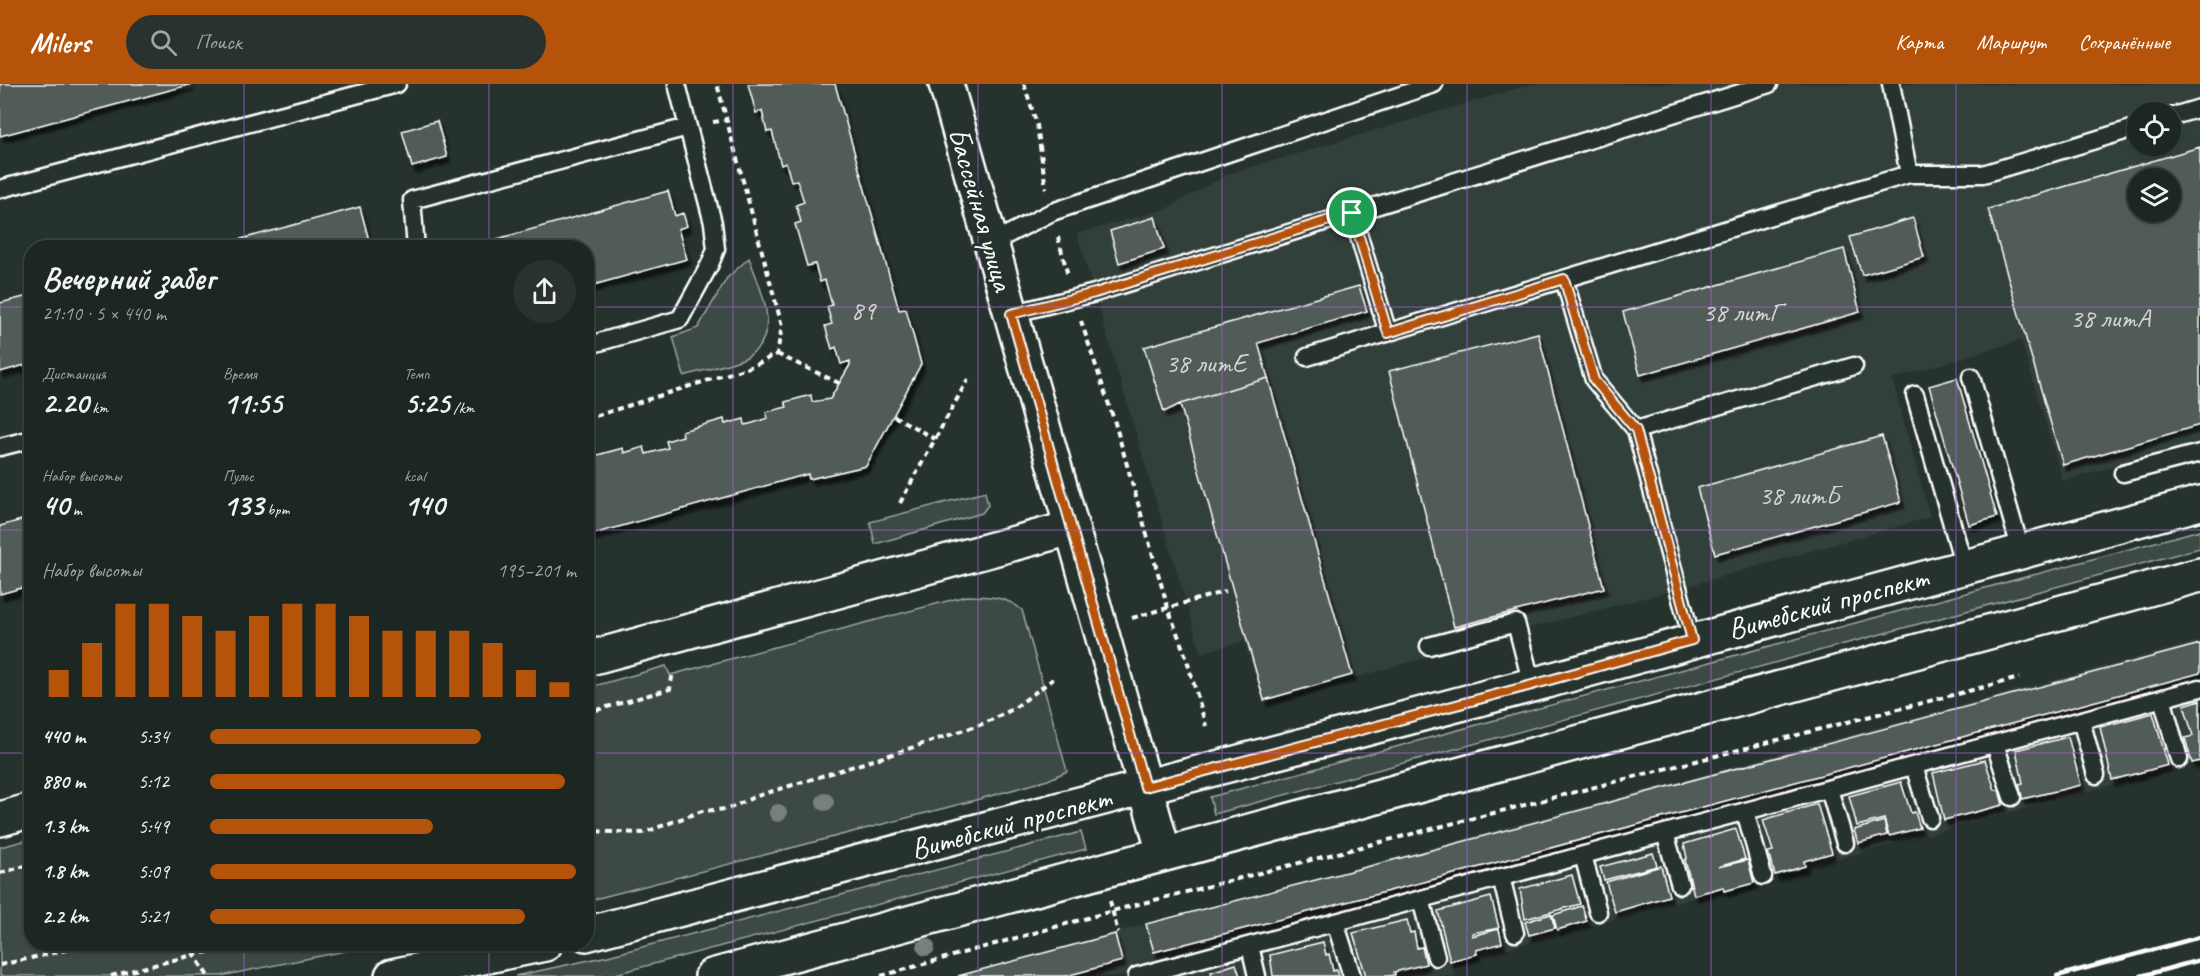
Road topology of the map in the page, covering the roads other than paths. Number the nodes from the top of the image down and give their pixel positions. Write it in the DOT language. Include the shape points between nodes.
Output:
graph roads {
  1 [pos="397,84"];
  2 [pos="677,84"];
  3 [pos="946,84"];
  4 [pos="1434,84"];
  5 [pos="1769,84"];
  6 [pos="1891,84"];
  7 [pos="2200,108"];
  8 [pos="2181,114"];
  9 [pos="688,127"];
  10 [pos="2127,130"];
  11 [pos="1909,174"];
  12 [pos="0,189"];
  13 [pos="1352,213"];
  14 [pos="416,240"];
  15 [pos="991,243"];
  16 [pos="1564,279"];
  17 [pos="1011,314"];
  18 [pos="1388,333"];
  19 [pos="594,344"];
  20 [pos="1307,357"];
  21 [pos="1854,366"];
  22 [pos="1971,377"];
  23 [pos="1915,395"];
  24 [pos="1636,430"];
  25 [pos="24,441"];
  26 [pos="0,447"];
  27 [pos="2200,453"];
  28 [pos="2123,473"];
  29 [pos="2200,503"];
  30 [pos="1071,528"];
  31 [pos="2021,551"];
  32 [pos="1964,566"];
  33 [pos="2200,575"];
  34 [pos="1692,640"];
  35 [pos="1429,646"];
  36 [pos="594,657"];
  37 [pos="1532,685"];
  38 [pos="2200,688"];
  39 [pos="2162,698"];
  40 [pos="2081,720"];
  41 [pos="1995,744"];
  42 [pos="2179,759"];
  43 [pos="1914,766"];
  44 [pos="2096,775"];
  45 [pos="1145,787"];
  46 [pos="1829,789"];
  47 [pos="2012,797"];
  48 [pos="1745,811"];
  49 [pos="24,812"];
  50 [pos="1930,818"];
  51 [pos="0,819"];
  52 [pos="1665,833"];
  53 [pos="1845,843"];
  54 [pos="1164,853"];
  55 [pos="1583,855"];
  56 [pos="1763,876"];
  57 [pos="1501,877"];
  58 [pos="1680,885"];
  59 [pos="1421,899"];
  60 [pos="1598,912"];
  61 [pos="1335,922"];
  62 [pos="594,932"];
  63 [pos="1515,933"];
  64 [pos="1250,946"];
  65 [pos="512,951"];
  66 [pos="1437,957"];
  67 [pos="392,976"];
  68 [pos="712,976"];
  69 [pos="1137,976"];
  70 [pos="1257,976"];
  71 [pos="1352,976"];
  1 -- 12 [label="lane"];
  2 -- 9 [label="lane"];
  3 -- 15 [label="main road, Бассейная улица"];
  4 -- 15 [label="lane" via="1052,212"];
  5 -- 13 [label="lane"];
  6 -- 11 [label="lane"];
  7 -- 8 [label="lane"];
  9 -- 14 [label="lane" via="412,200"];
  9 -- 19 [label="lane" via="713,223 716,249 710,264 680,320"];
  10 -- 11 [label="lane" via="1983,174"];
  11 -- 16 [label="lane"];
  13 -- 17 [label="lane" via="1095,293"];
  13 -- 18 [label="lane"];
  15 -- 17 [label="main road, Бассейная улица"];
  16 -- 18 [label="lane"];
  16 -- 24 [label="lane" via="1594,380"];
  17 -- 30 [label="main road, Бассейная улица"];
  18 -- 20 [label="lane"];
  21 -- 24 [label="lane"];
  22 -- 31 [label="lane"];
  23 -- 32 [label="lane"];
  24 -- 34 [label="lane"];
  25 -- 26 [label="lane"];
  27 -- 28 [label="lane"];
  29 -- 31 [label="main road, Витебский проспект"];
  30 -- 36 [label="main road"];
  30 -- 45 [label="main road, Бассейная улица"];
  31 -- 32 [label="main road, Витебский проспект"];
  32 -- 34 [label="main road, Витебский проспект"];
  33 -- 54 [label="main road"];
  34 -- 37 [label="main road, Витебский проспект"];
  35 -- 37 [label="lane" via="1516,623"];
  37 -- 45 [label="main road, Витебский проспект"];
  38 -- 39 [label="lane"];
  39 -- 40 [label="lane"];
  39 -- 42 [label="lane"];
  40 -- 41 [label="lane"];
  40 -- 44 [label="lane"];
  41 -- 43 [label="lane"];
  41 -- 47 [label="lane"];
  43 -- 46 [label="lane"];
  43 -- 50 [label="lane"];
  45 -- 54 [label="main road, Бассейная улица"];
  45 -- 62 [label="main road, Витебский проспект"];
  46 -- 48 [label="lane"];
  46 -- 53 [label="lane"];
  48 -- 52 [label="lane"];
  48 -- 56 [label="lane"];
  49 -- 51 [label="main road"];
  52 -- 55 [label="lane"];
  52 -- 58 [label="lane"];
  54 -- 68 [label="main road"];
  55 -- 57 [label="lane"];
  55 -- 60 [label="lane"];
  57 -- 59 [label="lane"];
  57 -- 63 [label="lane"];
  59 -- 61 [label="lane"];
  59 -- 66 [label="lane"];
  61 -- 64 [label="lane"];
  61 -- 71 [label="lane"];
  64 -- 69 [label="lane"];
  64 -- 70 [label="lane"];
  65 -- 67 [label="main road"];
}
